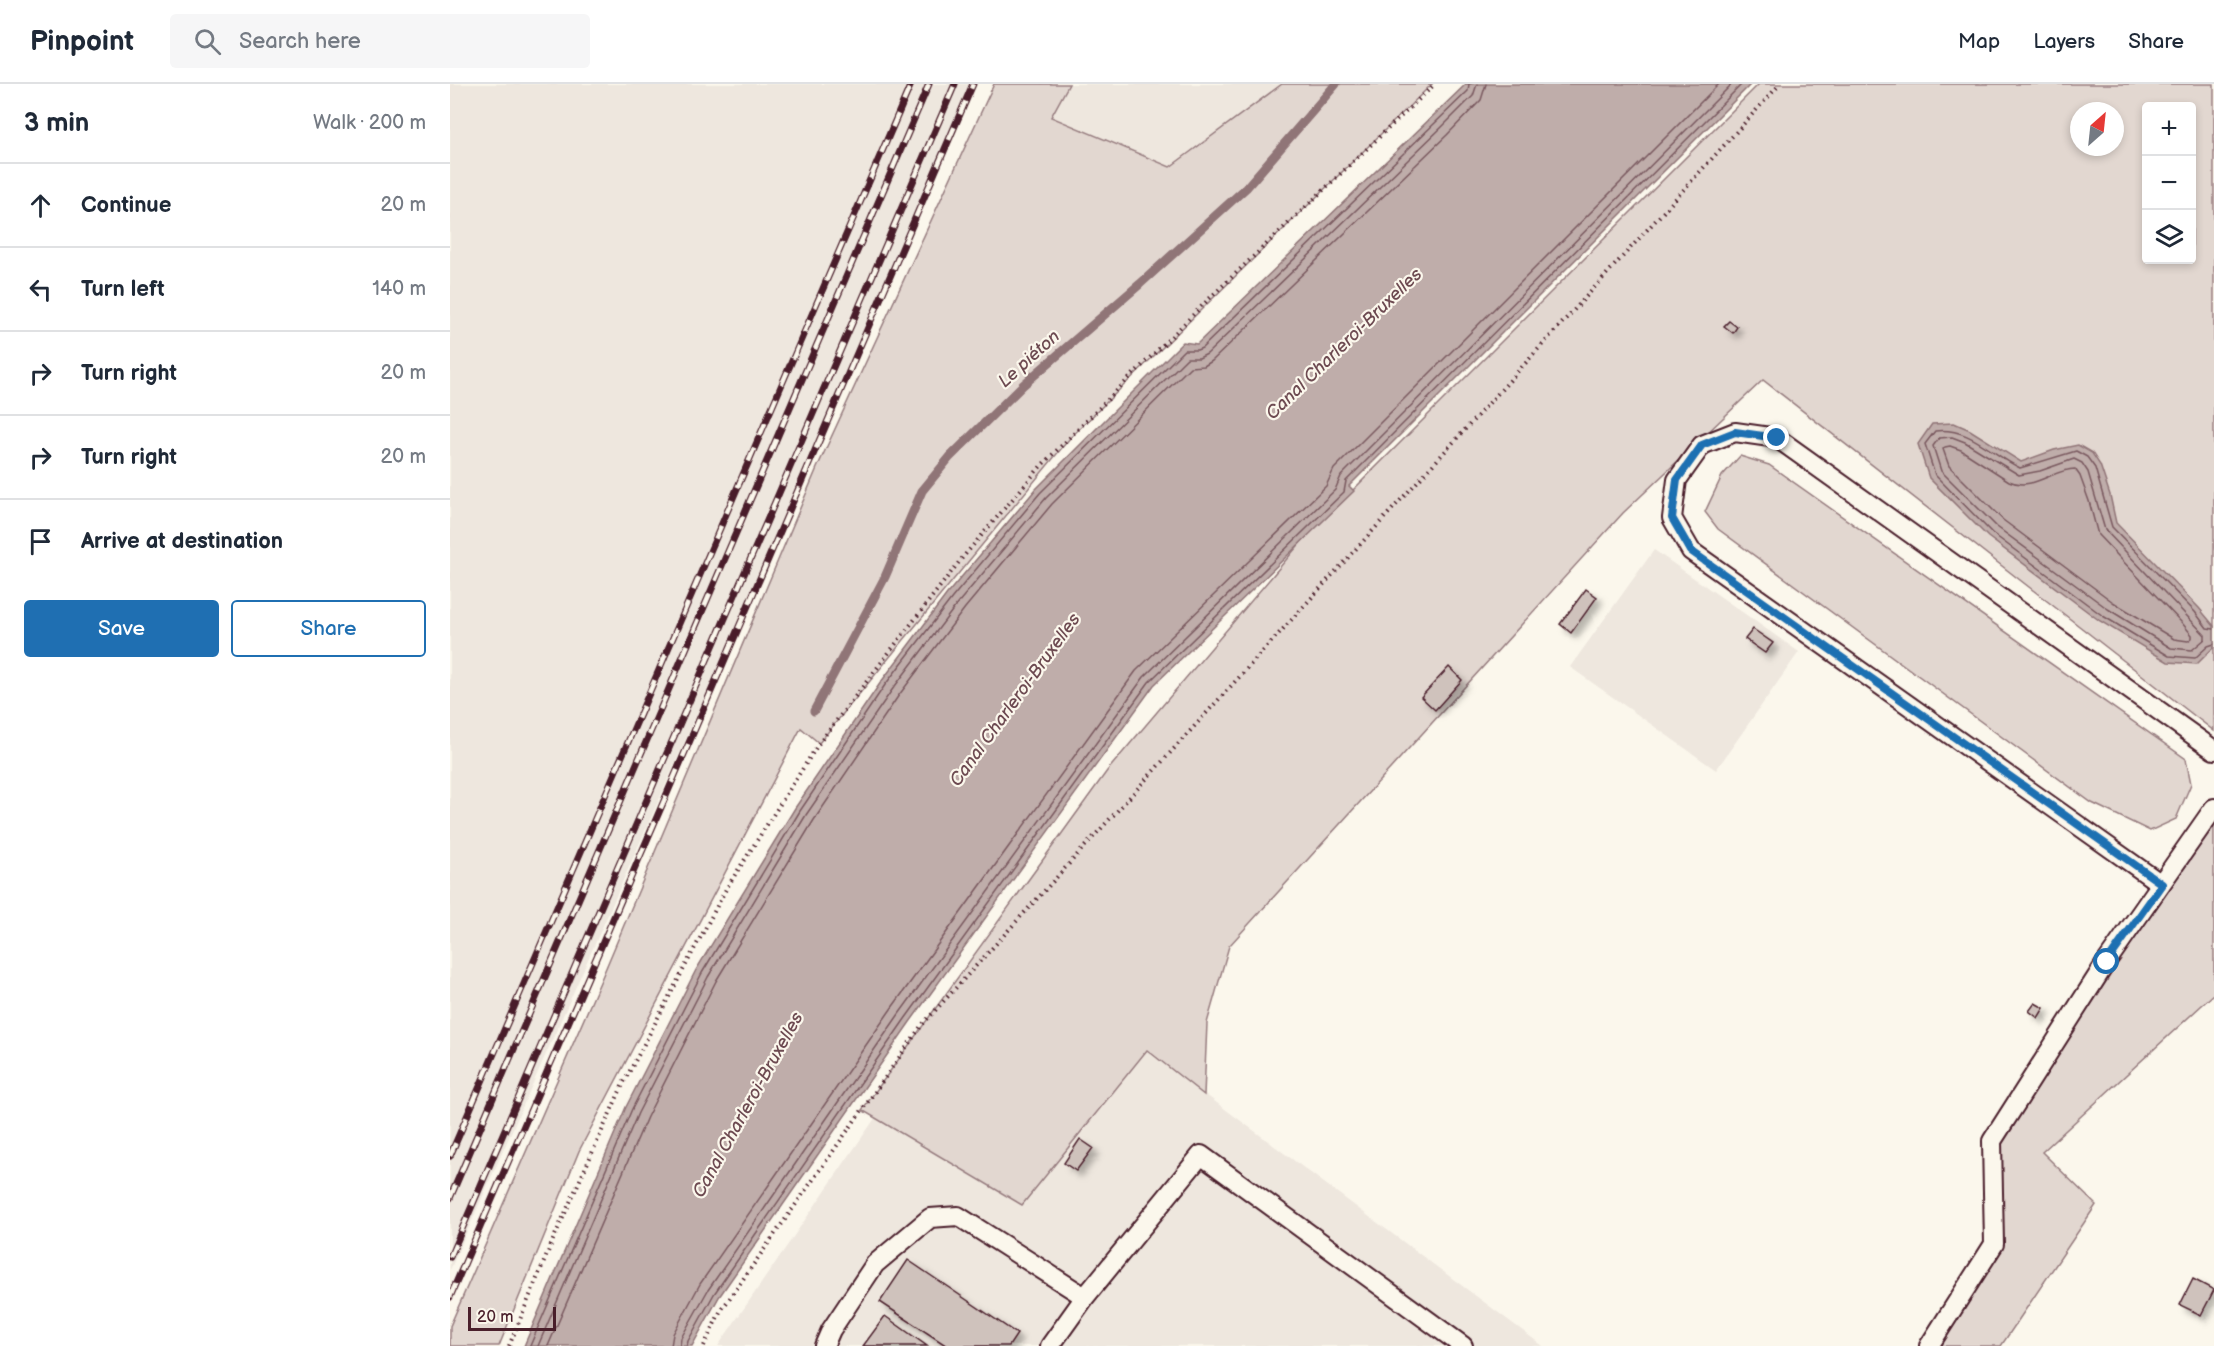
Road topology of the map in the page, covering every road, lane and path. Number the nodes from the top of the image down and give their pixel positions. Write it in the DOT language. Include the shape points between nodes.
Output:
graph roads {
  1 [pos="1435,84"];
  2 [pos="1780,84"];
  3 [pos="2214,750"];
  4 [pos="2214,808"];
  5 [pos="2162,884"];
  6 [pos="1085,1297"];
  7 [pos="509,1346"];
  8 [pos="704,1346"];
  9 [pos="824,1346"];
  10 [pos="1050,1346"];
  11 [pos="1463,1346"];
  12 [pos="1929,1346"];
  1 -- 7 [label="path" via="1214,294 1041,466 963,557 819,742 726,889 624,1082"];
  2 -- 8 [label="path" via="922,1025 720,1312"];
  3 -- 5 [label="lane" via="1777,438 1735,432 1702,445 1677,480 1672,518 1691,551"];
  4 -- 5 [label="lane"];
  5 -- 12 [label="lane" via="1992,1141 1994,1244"];
  6 -- 9 [label="lane" via="958,1216 930,1218 874,1264"];
  6 -- 10 [label="lane"];
  6 -- 11 [label="lane" via="1201,1155"];
}
